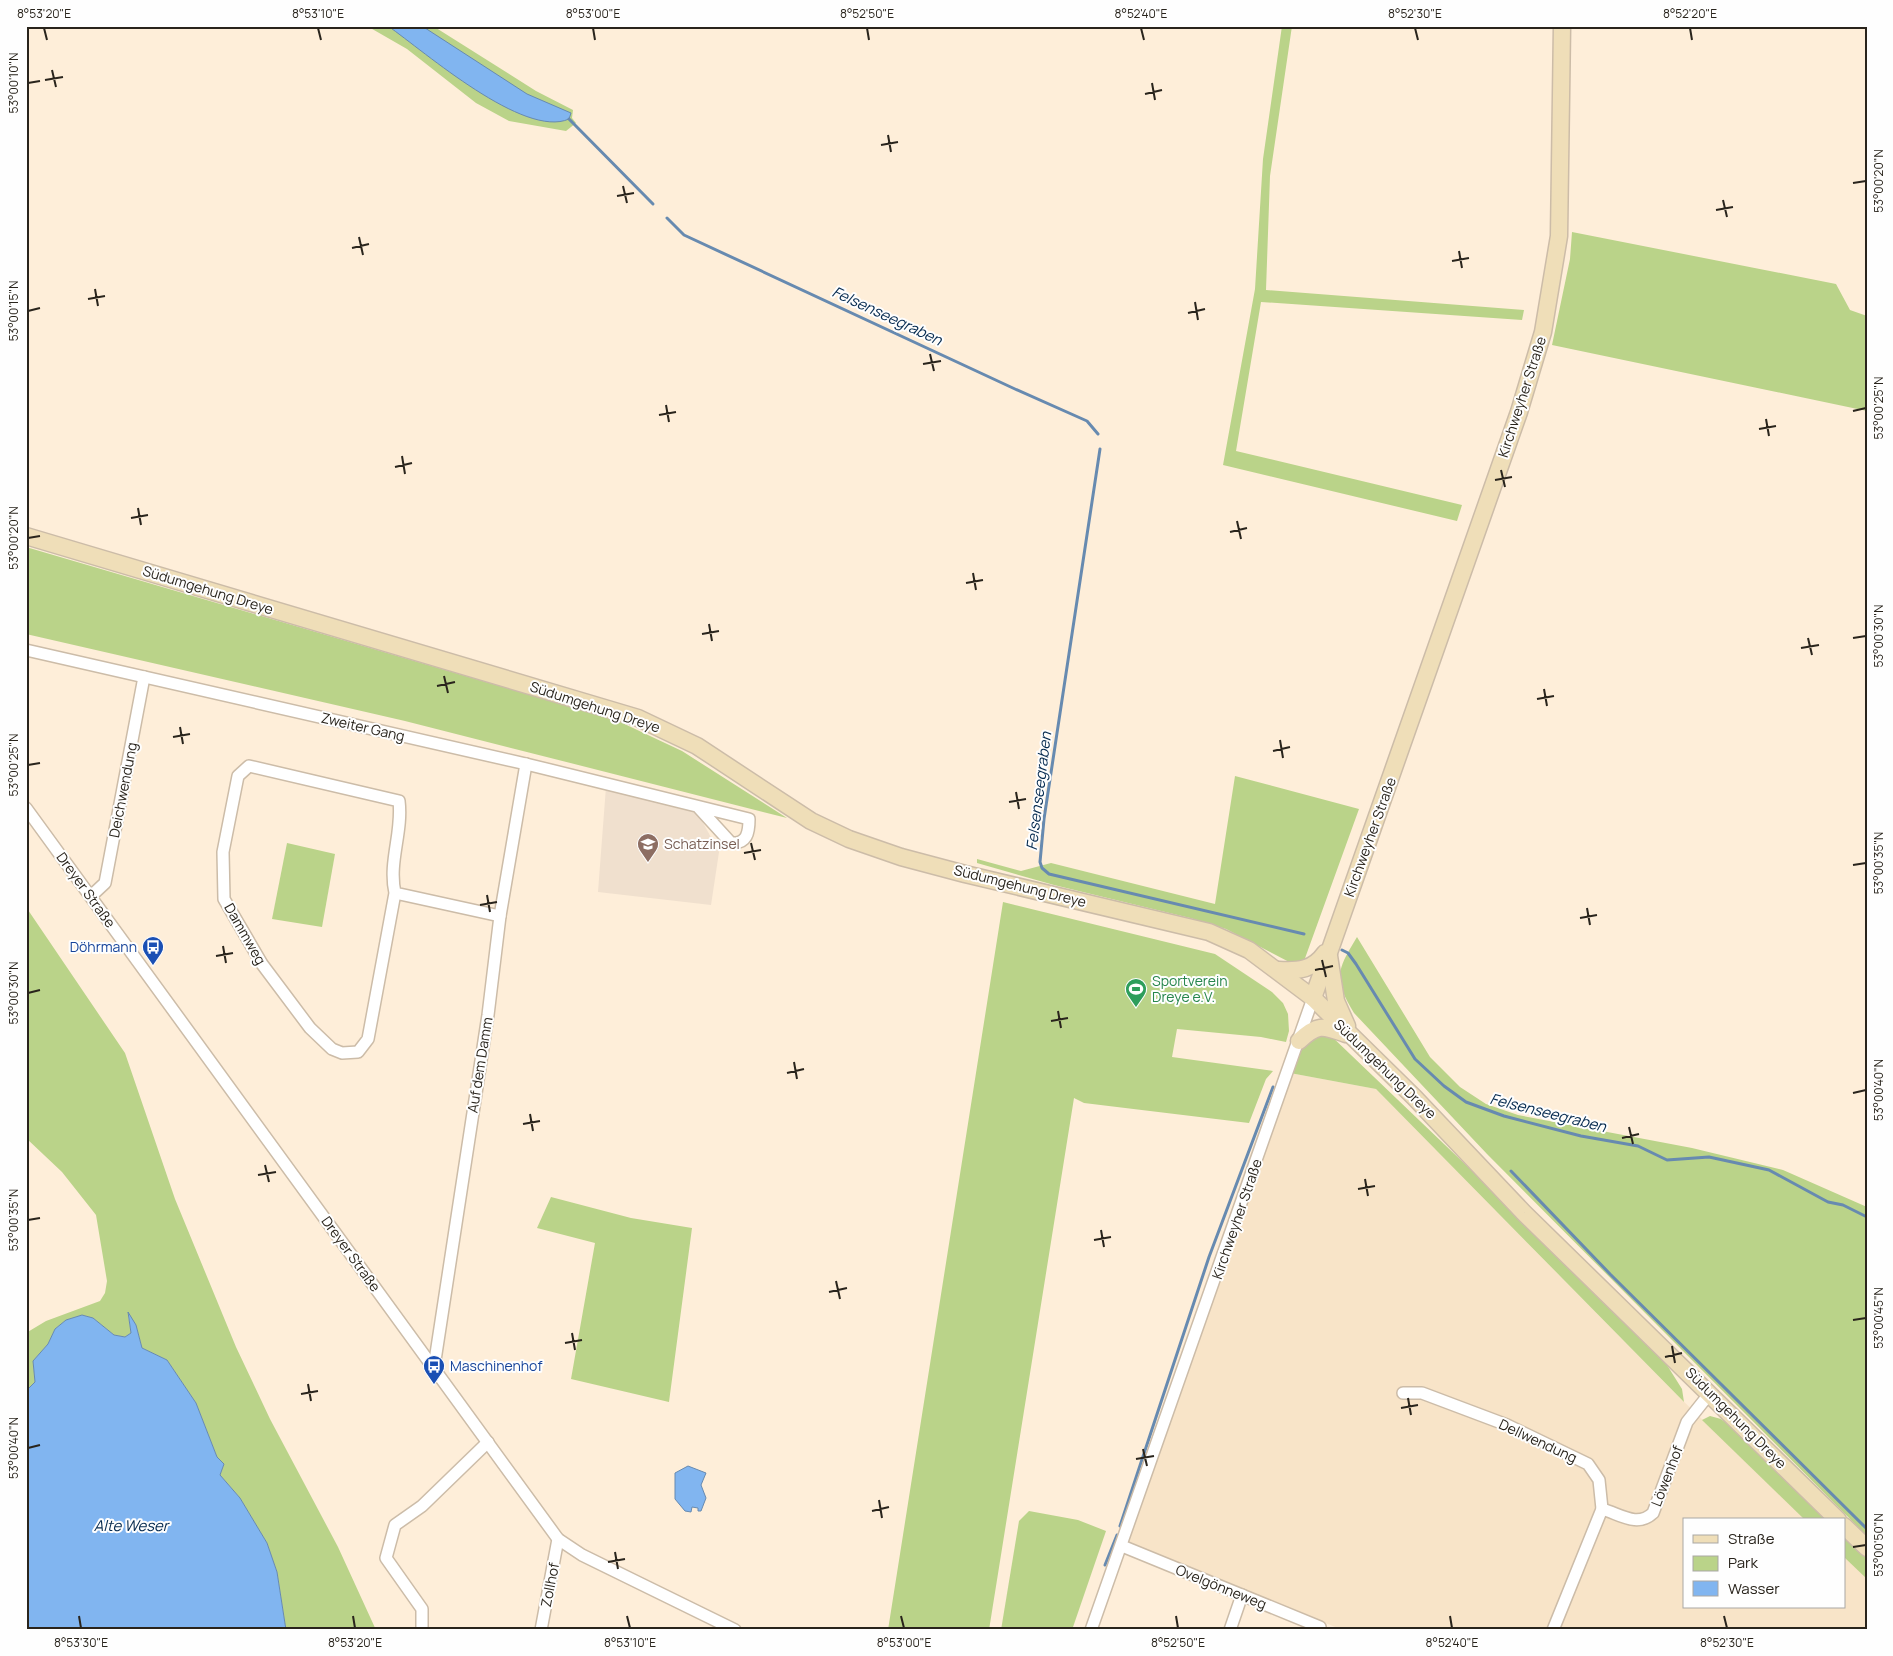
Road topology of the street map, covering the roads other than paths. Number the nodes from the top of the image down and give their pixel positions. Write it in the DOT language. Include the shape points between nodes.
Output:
graph roads {
  1 [pos="1562,26"];
  2 [pos="26,536"];
  3 [pos="26,650"];
  4 [pos="144,677"];
  5 [pos="526,764"];
  6 [pos="26,808"];
  7 [pos="699,808"];
  8 [pos="395,893"];
  9 [pos="91,896"];
  10 [pos="500,916"];
  11 [pos="1328,949"];
  12 [pos="1279,970"];
  13 [pos="1313,998"];
  14 [pos="1353,1038"];
  15 [pos="1299,1041"];
  16 [pos="434,1367"];
  17 [pos="1403,1393"];
  18 [pos="1710,1393"];
  19 [pos="488,1442"];
  20 [pos="1602,1509"];
  21 [pos="1836,1518"];
  22 [pos="1846,1528"];
  23 [pos="558,1539"];
  24 [pos="1122,1546"];
  25 [pos="1867,1548"];
  26 [pos="1242,1595"];
  27 [pos="1320,1628"];
  28 [pos="422,1630"];
  29 [pos="541,1630"];
  30 [pos="735,1630"];
  31 [pos="1091,1630"];
  32 [pos="1230,1630"];
  33 [pos="1553,1630"];
  1 -- 11 [label="main road, Kirchweyher Straße" via="1560,236 1543,332 1519,412"];
  2 -- 12 [label="main road, Südumgehung Dreye" via="638,718 697,746 811,821 849,839 901,857 1209,932 1250,950"];
  3 -- 4 [label="street, Zweiter Gang"];
  4 -- 5 [label="street, Zweiter Gang"];
  4 -- 9 [label="street, Deichwendung" via="104,884"];
  5 -- 7 [label="street, Zweiter Gang"];
  5 -- 10 [label="street, Auf dem Damm"];
  6 -- 9 [label="street, Dreyer Straße"];
  8 -- 8 [label="street, Dammweg" via="368,1040 358,1052 342,1053 332,1049 310,1028 262,964 224,898 223,852 238,776 249,766 399,801 401,815 391,876"];
  8 -- 10 [label="street"];
  9 -- 16 [label="street, Dreyer Straße" via="168,1006"];
  10 -- 16 [label="street, Auf dem Damm"];
  11 -- 12 [label="main road" via="1318,963 1306,970"];
  11 -- 13 [label="main road, Kirchweyher Straße"];
  11 -- 14 [label="main road" via="1336,1000"];
  12 -- 13 [label="main road, Südumgehung Dreye"];
  13 -- 14 [label="main road, Südumgehung Dreye"];
  13 -- 15 [label="street, Kirchweyher Straße"];
  14 -- 15 [label="main road" via="1318,1027"];
  14 -- 18 [label="main road, Südumgehung Dreye" via="1414,1096 1524,1213"];
  15 -- 24 [label="street, Kirchweyher Straße"];
  16 -- 19 [label="street, Dreyer Straße"];
  17 -- 20 [label="street, Dellwendung" via="1422,1393 1507,1425 1588,1464 1599,1480"];
  18 -- 20 [label="street, Löwenhof" via="1687,1422 1653,1513 1645,1520 1637,1521"];
  18 -- 21 [label="main road, Südumgehung Dreye"];
  19 -- 23 [label="street, Dreyer Straße"];
  19 -- 28 [label="street" via="422,1506 394,1525 386,1558 422,1609"];
  20 -- 33 [label="street, Dellwendung"];
  22 -- 25 [label="main road"];
  23 -- 29 [label="street, Zollhof"];
  23 -- 30 [label="street, Dreyer Straße" via="582,1555"];
  24 -- 26 [label="street, Ovelgönneweg"];
  24 -- 31 [label="street, Kirchweyher Straße"];
  26 -- 27 [label="street, Ovelgönneweg"];
  26 -- 32 [label="street"];
}
